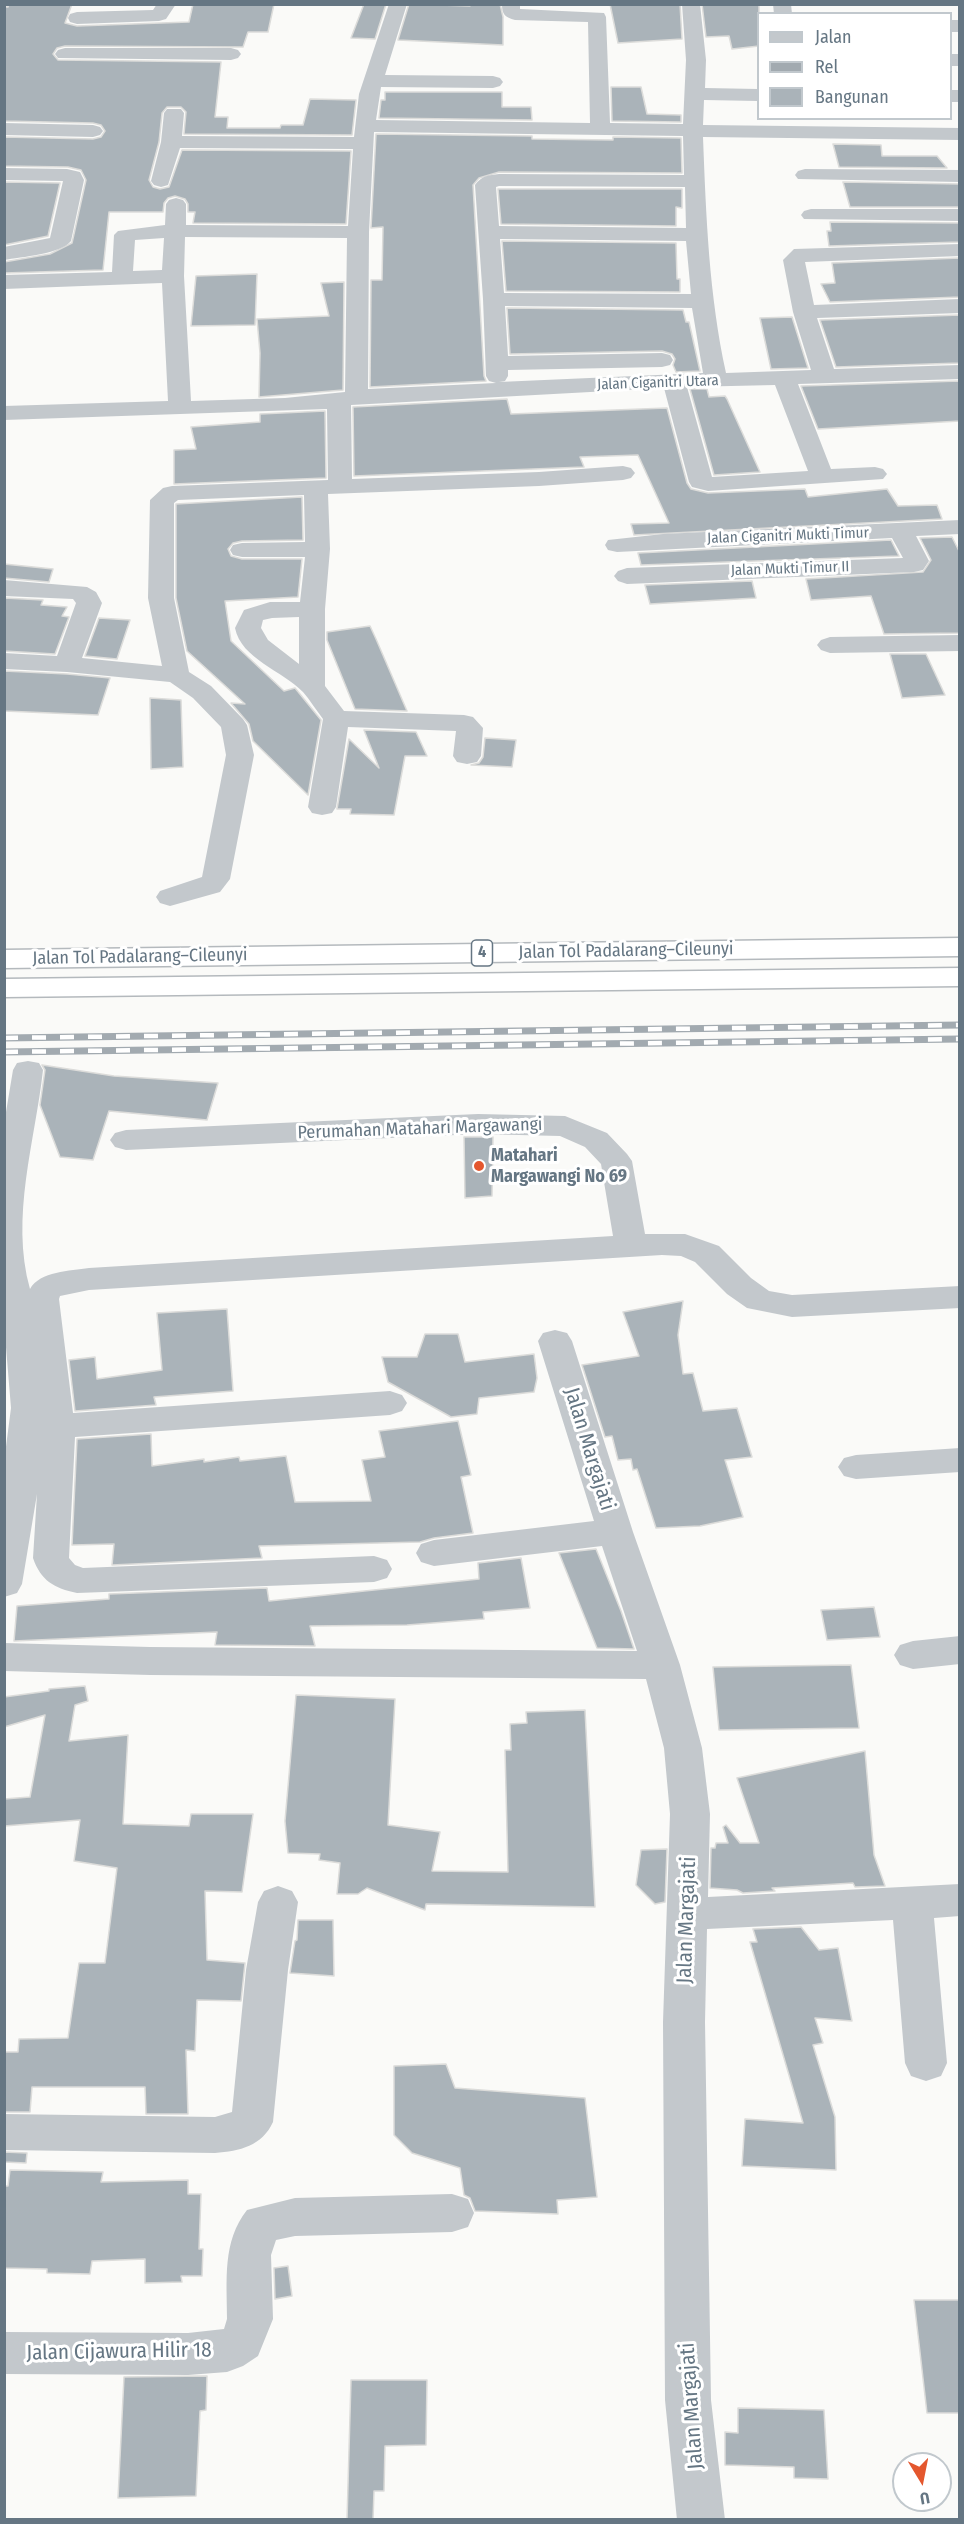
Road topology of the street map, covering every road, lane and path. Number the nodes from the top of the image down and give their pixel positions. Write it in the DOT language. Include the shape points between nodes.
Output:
graph roads {
  1 [pos="167,4"];
  2 [pos="398,4"];
  3 [pos="511,4"];
  4 [pos="691,4"];
  5 [pos="79,11"];
  6 [pos="597,11"];
  7 [pos="231,54"];
  8 [pos="374,81"];
  9 [pos="493,82"];
  10 [pos="694,94"];
  11 [pos="757,95"];
  12 [pos="174,113"];
  13 [pos="4,129"];
  14 [pos="600,129"];
  15 [pos="93,131"];
  16 [pos="693,131"];
  17 [pos="799,132"];
  18 [pos="364,134"];
  19 [pos="960,134"];
  20 [pos="171,142"];
  21 [pos="4,174"];
  22 [pos="806,176"];
  23 [pos="960,176"];
  24 [pos="161,181"];
  25 [pos="693,181"];
  26 [pos="176,204"];
  27 [pos="811,215"];
  28 [pos="960,215"];
  29 [pos="175,231"];
  30 [pos="358,232"];
  31 [pos="816,237"];
  32 [pos="489,239"];
  33 [pos="696,242"];
  34 [pos="960,250"];
  35 [pos="4,254"];
  36 [pos="173,276"];
  37 [pos="122,277"];
  38 [pos="4,282"];
  39 [pos="494,299"];
  40 [pos="701,301"];
  41 [pos="960,306"];
  42 [pos="804,312"];
  43 [pos="960,360"];
  44 [pos="713,370"];
  45 [pos="822,370"];
  46 [pos="960,372"];
  47 [pos="784,378"];
  48 [pos="674,381"];
  49 [pos="348,399"];
  50 [pos="180,408"];
  51 [pos="4,413"];
  52 [pos="622,473"];
  53 [pos="875,474"];
  54 [pos="822,477"];
  55 [pos="328,488"];
  56 [pos="959,529"];
  57 [pos="901,531"];
  58 [pos="827,535"];
  59 [pos="617,545"];
  60 [pos="318,549"];
  61 [pos="242,550"];
  62 [pos="832,567"];
  63 [pos="627,576"];
  64 [pos="4,588"];
  65 [pos="312,609"];
  66 [pos="960,643"];
  67 [pos="830,645"];
  68 [pos="4,661"];
  69 [pos="67,664"];
  70 [pos="177,675"];
  71 [pos="312,686"];
  72 [pos="336,719"];
  73 [pos="467,756"];
  74 [pos="322,807"];
  75 [pos="170,897"];
  76 [pos="960,947"];
  77 [pos="4,959"];
  78 [pos="960,977"];
  79 [pos="4,988"];
  80 [pos="19,1091"];
  81 [pos="126,1140"];
  82 [pos="631,1247"];
  83 [pos="960,1297"];
  84 [pos="555,1341"];
  85 [pos="390,1403"];
  86 [pos="58,1426"];
  87 [pos="960,1460"];
  88 [pos="856,1467"];
  89 [pos="615,1532"];
  90 [pos="434,1553"];
  91 [pos="374,1569"];
  92 [pos="4,1584"];
  93 [pos="960,1650"];
  94 [pos="913,1655"];
  95 [pos="4,1657"];
  96 [pos="660,1665"];
  97 [pos="960,1900"];
  98 [pos="912,1901"];
  99 [pos="278,1902"];
  100 [pos="687,1914"];
  101 [pos="926,2063"];
  102 [pos="4,2132"];
  103 [pos="452,2213"];
  104 [pos="4,2354"];
  105 [pos="701,2520"];
  1 -- 5 [label="street" via="159,15"];
  2 -- 8 [label="street"];
  3 -- 6 [label="street" via="515,14"];
  4 -- 10 [label="street" via="696,60"];
  5 -- 7 [label="street" via="62,62"];
  6 -- 14 [label="street"];
  8 -- 9 [label="street"];
  8 -- 18 [label="street"];
  10 -- 11 [label="street"];
  10 -- 16 [label="street"];
  12 -- 20 [label="street"];
  13 -- 15 [label="street"];
  14 -- 16 [label="street"];
  14 -- 18 [label="street"];
  16 -- 17 [label="street"];
  16 -- 25 [label="street"];
  17 -- 19 [label="street"];
  17 -- 22 [label="street"];
  18 -- 20 [label="street"];
  18 -- 30 [label="street"];
  20 -- 24 [label="street"];
  21 -- 35 [label="street" via="67,175 74,180 60,241"];
  22 -- 23 [label="street"];
  22 -- 27 [label="street"];
  25 -- 32 [label="street" via="490,181 485,185"];
  25 -- 33 [label="street"];
  26 -- 29 [label="street"];
  27 -- 28 [label="street"];
  27 -- 31 [label="street"];
  29 -- 30 [label="street"];
  29 -- 36 [label="street"];
  29 -- 37 [label="street" via="126,234"];
  30 -- 49 [label="street"];
  32 -- 33 [label="street"];
  32 -- 39 [label="street"];
  33 -- 40 [label="street"];
  34 -- 42 [label="street" via="802,254 794,260"];
  36 -- 37 [label="street"];
  36 -- 50 [label="street"];
  37 -- 38 [label="street"];
  39 -- 40 [label="street"];
  39 -- 44 [label="street" via="496,370"];
  40 -- 44 [label="street"];
  41 -- 42 [label="street"];
  42 -- 45 [label="street"];
  43 -- 45 [label="street"];
  44 -- 47 [label="street, Jalan Ciganitri Utara"];
  44 -- 48 [label="street, Jalan Ciganitri Utara"];
  45 -- 46 [label="street, Jalan Ciganitri Utara"];
  45 -- 47 [label="street, Jalan Ciganitri Utara"];
  47 -- 54 [label="street"];
  48 -- 49 [label="street, Jalan Ciganitri Utara"];
  48 -- 54 [label="street" via="701,482"];
  49 -- 50 [label="street, Jalan Ciganitri Utara"];
  49 -- 55 [label="street"];
  50 -- 51 [label="street, Jalan Ciganitri Utara"];
  52 -- 55 [label="street"];
  53 -- 54 [label="street"];
  55 -- 60 [label="street"];
  55 -- 70 [label="street" via="172,493 162,500 161,597"];
  56 -- 57 [label="street, Jalan Ciganitri Mukti Timur"];
  57 -- 58 [label="street, Jalan Ciganitri Mukti Timur"];
  57 -- 62 [label="street, Jalan Mukti Timur II" via="916,561 914,565"];
  58 -- 59 [label="street, Jalan Ciganitri Mukti Timur"];
  58 -- 62 [label="street"];
  60 -- 61 [label="street"];
  60 -- 65 [label="street"];
  62 -- 63 [label="street, Jalan Mukti Timur II"];
  64 -- 69 [label="street" via="78,592 87,597 89,603"];
  65 -- 71 [label="street"];
  65 -- 71 [label="street" via="270,610 253,615 248,624 249,634 264,649"];
  66 -- 67 [label="street"];
  68 -- 69 [label="street"];
  69 -- 70 [label="street"];
  70 -- 75 [label="street" via="202,692 234,725 240,755 216,879 210,886"];
  71 -- 72 [label="street"];
  72 -- 73 [label="street" via="464,723 470,728"];
  72 -- 74 [label="street"];
  76 -- 77 [label="highway, Jalan Tol Padalarang–Cileunyi / 4"];
  78 -- 79 [label="highway, Jalan Tol Padalarang–Cileunyi / 4"];
  80 -- 92 [label="street" via="6,1226 9,1274 21,1319 28,1408"];
  81 -- 82 [label="street, Perumahan Matahari Margawangi" via="478,1124 565,1126 596,1140 616,1161"];
  82 -- 83 [label="street" via="685,1245 707,1254 759,1300 792,1306"];
  82 -- 86 [label="street" via="62,1283 46,1289 42,1299"];
  84 -- 89 [label="street, Jalan Margajati"];
  85 -- 86 [label="street"];
  86 -- 91 [label="street" via="51,1558 55,1570 66,1578 83,1581"];
  87 -- 88 [label="street"];
  89 -- 90 [label="street"];
  89 -- 96 [label="street, Jalan Margajati"];
  93 -- 94 [label="street"];
  95 -- 96 [label="street"];
  96 -- 100 [label="street, Jalan Margajati" via="683,1748 690,1814"];
  97 -- 98 [label="street"];
  98 -- 100 [label="street"];
  98 -- 101 [label="street"];
  99 -- 102 [label="street" via="252,2122 234,2133 215,2135"];
  100 -- 105 [label="street, Jalan Margajati" via="684,2022 688,2400"];
  103 -- 104 [label="street, Jalan Cijawura Hilir 18" via="295,2217 263,2224 255,2234 249,2255 249,2319 242,2342 227,2350 188,2354"];
}
